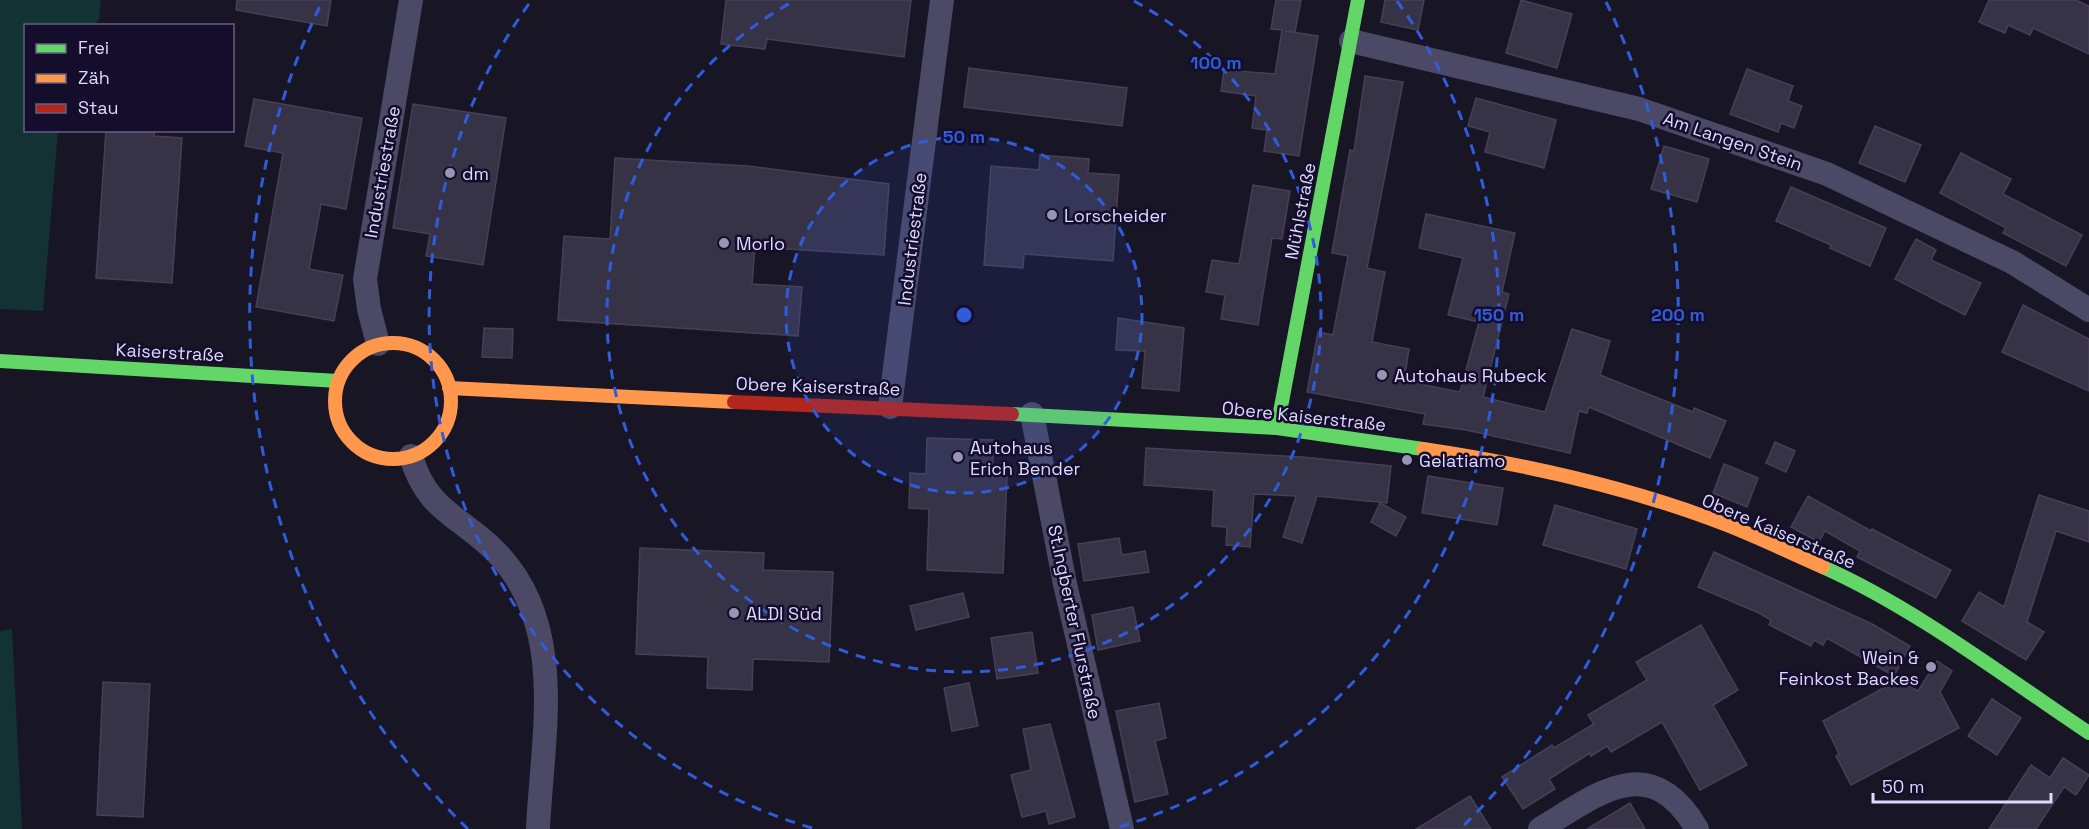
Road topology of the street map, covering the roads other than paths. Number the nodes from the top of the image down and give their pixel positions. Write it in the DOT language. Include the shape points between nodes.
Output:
graph roads {
  1 [pos="411,0"];
  2 [pos="942,0"];
  3 [pos="1358,0"];
  4 [pos="1351,41"];
  5 [pos="2089,310"];
  6 [pos="378,344"];
  7 [pos="0,361"];
  8 [pos="338,381"];
  9 [pos="449,388"];
  10 [pos="890,407"];
  11 [pos="1032,414"];
  12 [pos="1277,428"];
  13 [pos="411,456"];
  14 [pos="2089,733"];
  15 [pos="538,829"];
  16 [pos="1122,829"];
  17 [pos="1540,829"];
  18 [pos="1697,829"];
  1 -- 6 [label="street, Industriestraße" via="365,279"];
  2 -- 10 [label="street, Industriestraße"];
  3 -- 4 [label="main road, Mühlstraße"];
  4 -- 5 [label="street, Am Langen Stein" via="1639,109 1827,174 2012,262"];
  4 -- 12 [label="main road, Mühlstraße"];
  6 -- 8 [label="main road" via="358,355"];
  6 -- 9 [label="main road" via="404,344 420,350 443,372"];
  7 -- 8 [label="main road, Kaiserstraße"];
  8 -- 13 [label="main road" via="334,399 337,418 358,448 393,459"];
  9 -- 10 [label="main road, Obere Kaiserstraße"];
  9 -- 13 [label="main road" via="451,405 443,429 426,448"];
  10 -- 11 [label="main road, Obere Kaiserstraße"];
  11 -- 12 [label="main road, Obere Kaiserstraße"];
  11 -- 16 [label="street, St.Ingberter Flurstraße" via="1065,584"];
  12 -- 14 [label="main road, Obere Kaiserstraße" via="1482,459 1635,494 1727,525 1845,577 1942,635"];
  13 -- 15 [label="street" via="432,501 495,552 518,578 530,602 545,660"];
  17 -- 18 [label="street" via="1608,788 1633,783 1652,786 1672,796"];
}
